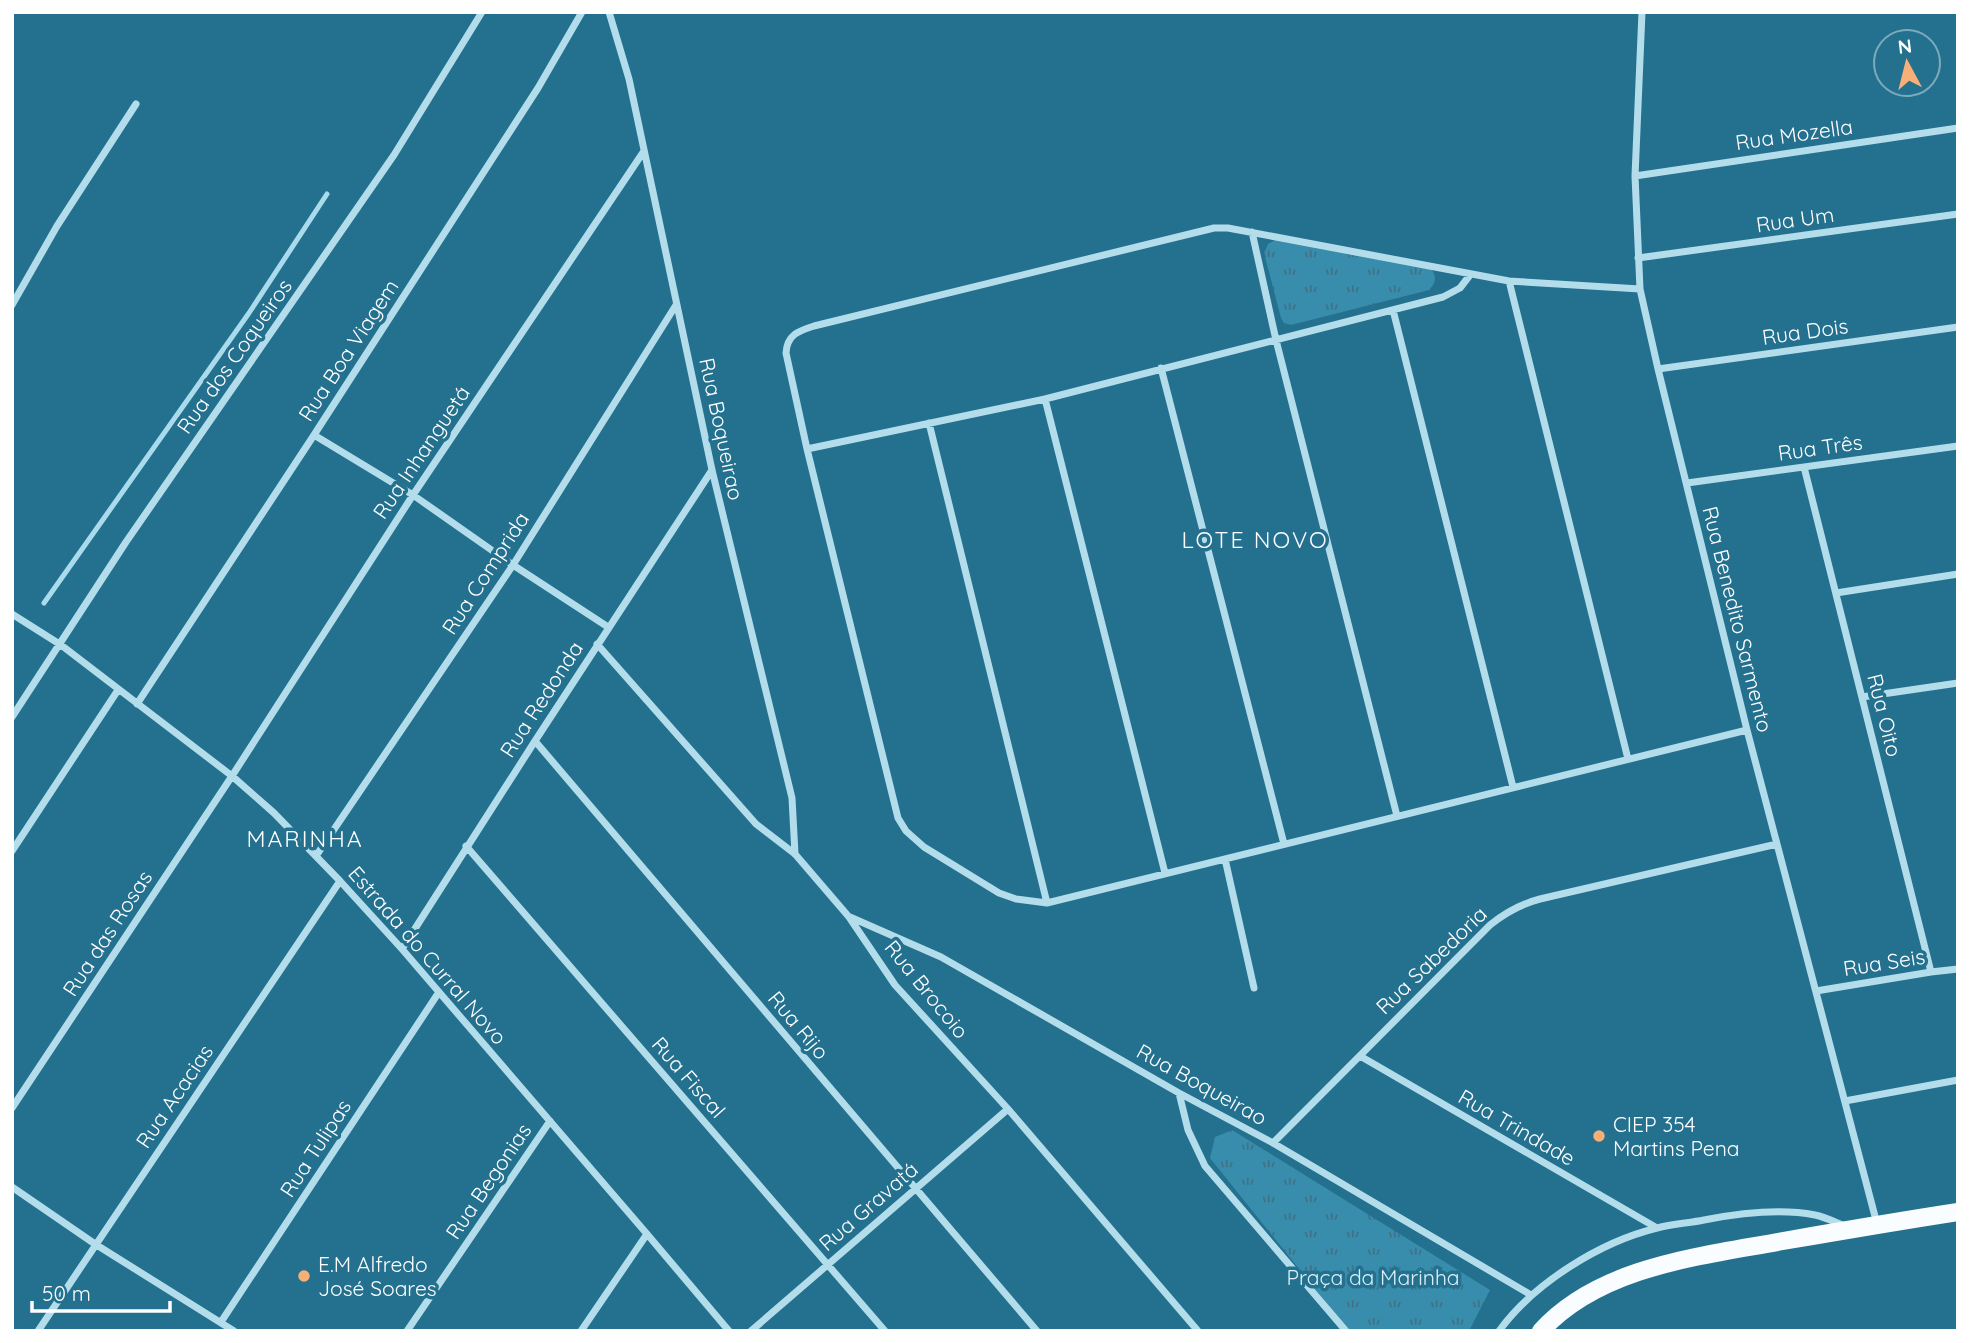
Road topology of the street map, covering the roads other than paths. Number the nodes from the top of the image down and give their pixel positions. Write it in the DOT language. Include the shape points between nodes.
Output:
graph roads {
  1 [pos="482,12"];
  2 [pos="582,12"];
  3 [pos="609,12"];
  4 [pos="1642,12"];
  5 [pos="136,104"];
  6 [pos="1958,128"];
  7 [pos="644,150"];
  8 [pos="1635,176"];
  9 [pos="1958,214"];
  10 [pos="1252,232"];
  11 [pos="1638,258"];
  12 [pos="1470,275"];
  13 [pos="1509,281"];
  14 [pos="1640,289"];
  15 [pos="677,304"];
  16 [pos="12,305"];
  17 [pos="1393,310"];
  18 [pos="1958,327"];
  19 [pos="1276,340"];
  20 [pos="1161,368"];
  21 [pos="1658,369"];
  22 [pos="1045,399"];
  23 [pos="929,423"];
  24 [pos="314,435"];
  25 [pos="1958,446"];
  26 [pos="807,449"];
  27 [pos="1804,467"];
  28 [pos="712,470"];
  29 [pos="1687,483"];
  30 [pos="413,495"];
  31 [pos="513,565"];
  32 [pos="1958,574"];
  33 [pos="1836,593"];
  34 [pos="12,614"];
  35 [pos="608,627"];
  36 [pos="597,644"];
  37 [pos="61,645"];
  38 [pos="1958,683"];
  39 [pos="118,690"];
  40 [pos="1862,697"];
  41 [pos="136,704"];
  42 [pos="12,717"];
  43 [pos="1747,730"];
  44 [pos="534,741"];
  45 [pos="1628,759"];
  46 [pos="232,776"];
  47 [pos="1513,788"];
  48 [pos="1397,816"];
  49 [pos="1284,844"];
  50 [pos="1777,844"];
  51 [pos="466,846"];
  52 [pos="12,851"];
  53 [pos="795,854"];
  54 [pos="316,856"];
  55 [pos="1225,859"];
  56 [pos="1165,873"];
  57 [pos="340,881"];
  58 [pos="1047,903"];
  59 [pos="849,917"];
  60 [pos="402,949"];
  61 [pos="1958,969"];
  62 [pos="1931,972"];
  63 [pos="1254,988"];
  64 [pos="1816,991"];
  65 [pos="439,992"];
  66 [pos="1360,1056"];
  67 [pos="1958,1080"];
  68 [pos="1179,1093"];
  69 [pos="1845,1101"];
  70 [pos="12,1108"];
  71 [pos="1008,1109"];
  72 [pos="550,1121"];
  73 [pos="1273,1143"];
  74 [pos="12,1187"];
  75 [pos="915,1189"];
  76 [pos="1958,1212"];
  77 [pos="1877,1225"];
  78 [pos="1657,1228"];
  79 [pos="1852,1229"];
  80 [pos="647,1234"];
  81 [pos="96,1244"];
  82 [pos="827,1264"];
  83 [pos="1531,1296"];
  84 [pos="221,1322"];
  85 [pos="725,1329"];
  86 [pos="38,1331"];
  87 [pos="234,1331"];
  88 [pos="407,1331"];
  89 [pos="581,1331"];
  90 [pos="751,1331"];
  91 [pos="885,1331"];
  92 [pos="1037,1331"];
  93 [pos="1198,1331"];
  94 [pos="1346,1331"];
  95 [pos="1499,1331"];
  96 [pos="1541,1331"];
  1 -- 37 [label="street, Rua dos Coqueiros" via="394,155 126,542"];
  2 -- 24 [label="street, Rua Boa Viagem" via="538,88"];
  3 -- 7 [label="street, Rua Boqueirao"];
  4 -- 8 [label="street, Rua Benedito Sarmento"];
  5 -- 16 [label="street"];
  6 -- 8 [label="street, Rua Mozella"];
  7 -- 15 [label="street, Rua Boqueirao"];
  7 -- 30 [label="street, Rua Inhanguetá"];
  8 -- 11 [label="street, Rua Benedito Sarmento"];
  9 -- 11 [label="street, Rua Um"];
  10 -- 12 [label="street"];
  10 -- 19 [label="street"];
  10 -- 26 [label="street" via="1228,228 1197,231 798,331 790,337 786,353"];
  11 -- 14 [label="street, Rua Benedito Sarmento"];
  12 -- 13 [label="street"];
  12 -- 17 [label="street" via="1460,288 1443,297"];
  13 -- 14 [label="street"];
  13 -- 45 [label="street"];
  14 -- 21 [label="street, Rua Benedito Sarmento"];
  15 -- 28 [label="street, Rua Boqueirao"];
  15 -- 31 [label="street, Rua Comprida"];
  17 -- 19 [label="street"];
  17 -- 47 [label="street"];
  18 -- 21 [label="street, Rua Dois"];
  19 -- 20 [label="street"];
  19 -- 48 [label="street"];
  20 -- 22 [label="street"];
  20 -- 49 [label="street"];
  21 -- 29 [label="street, Rua Benedito Sarmento"];
  22 -- 23 [label="street"];
  22 -- 56 [label="street"];
  23 -- 26 [label="street"];
  23 -- 58 [label="street"];
  24 -- 30 [label="street"];
  24 -- 41 [label="street, Rua Boa Viagem"];
  25 -- 27 [label="street, Rua Três"];
  26 -- 58 [label="street" via="898,818 924,847 999,893"];
  27 -- 29 [label="street, Rua Três"];
  27 -- 33 [label="street, Rua Oito"];
  28 -- 35 [label="street, Rua Redonda"];
  28 -- 53 [label="street, Rua Boqueirao" via="792,798"];
  29 -- 43 [label="street, Rua Benedito Sarmento"];
  30 -- 31 [label="street"];
  30 -- 46 [label="street, Rua Inhanguetá"];
  31 -- 35 [label="street"];
  31 -- 54 [label="street, Rua Comprida"];
  32 -- 33 [label="street"];
  33 -- 40 [label="street, Rua Oito"];
  34 -- 37 [label="street, Estrada do Curral Novo"];
  35 -- 36 [label="street, Rua Redonda"];
  36 -- 44 [label="street, Rua Redonda"];
  36 -- 53 [label="street, Rua Brocoio" via="756,824"];
  37 -- 39 [label="street, Estrada do Curral Novo"];
  37 -- 42 [label="street, Rua dos Coqueiros"];
  38 -- 40 [label="street"];
  39 -- 41 [label="street, Estrada do Curral Novo"];
  39 -- 52 [label="street"];
  40 -- 62 [label="street, Rua Oito"];
  41 -- 46 [label="street, Estrada do Curral Novo"];
  43 -- 45 [label="street"];
  43 -- 50 [label="street, Rua Benedito Sarmento"];
  44 -- 51 [label="street, Rua Redonda"];
  44 -- 75 [label="street, Rua Rijo"];
  45 -- 47 [label="street"];
  46 -- 54 [label="street, Estrada do Curral Novo"];
  46 -- 70 [label="street, Rua das Rosas"];
  47 -- 48 [label="street"];
  48 -- 49 [label="street"];
  49 -- 55 [label="street"];
  50 -- 64 [label="street, Rua Benedito Sarmento"];
  50 -- 66 [label="street, Rua Sabedoria" via="1523,903 1490,925"];
  51 -- 60 [label="street, Rua Redonda"];
  51 -- 82 [label="street, Rua Fiscal"];
  53 -- 59 [label="street, Rua Brocoio"];
  54 -- 57 [label="street, Estrada do Curral Novo"];
  55 -- 56 [label="street"];
  55 -- 63 [label="street"];
  56 -- 58 [label="street"];
  57 -- 60 [label="street, Estrada do Curral Novo"];
  57 -- 81 [label="street, Rua Acacias"];
  59 -- 68 [label="street, Rua Boqueirao" via="941,957"];
  59 -- 71 [label="street, Rua Brocoio" via="895,985"];
  60 -- 65 [label="street, Estrada do Curral Novo"];
  61 -- 62 [label="street, Rua Seis"];
  62 -- 64 [label="street, Rua Seis"];
  64 -- 69 [label="street, Rua Benedito Sarmento"];
  65 -- 72 [label="street, Estrada do Curral Novo"];
  65 -- 84 [label="street, Rua Tulipas"];
  66 -- 73 [label="street, Rua Sabedoria"];
  66 -- 78 [label="street, Rua Trindade"];
  67 -- 69 [label="street"];
  68 -- 73 [label="street, Rua Boqueirao"];
  68 -- 94 [label="street" via="1188,1130 1205,1166"];
  69 -- 77 [label="street, Rua Benedito Sarmento"];
  71 -- 75 [label="street, Rua Gravatá"];
  71 -- 93 [label="street, Rua Brocoio"];
  72 -- 80 [label="street, Estrada do Curral Novo"];
  72 -- 88 [label="street, Rua Begonias"];
  73 -- 83 [label="street, Rua Boqueirao"];
  74 -- 81 [label="street"];
  75 -- 82 [label="street, Rua Gravatá"];
  75 -- 92 [label="street, Rua Rijo"];
  76 -- 77 [label="main road"];
  77 -- 79 [label="main road"];
  78 -- 79 [label="street" via="1720,1217 1793,1212 1818,1215"];
  78 -- 83 [label="street" via="1590,1255"];
  79 -- 96 [label="main road" via="1645,1270 1577,1301"];
  80 -- 85 [label="street, Estrada do Curral Novo"];
  80 -- 89 [label="street"];
  81 -- 84 [label="street"];
  81 -- 86 [label="street, Rua Acacias"];
  82 -- 90 [label="street, Rua Gravatá"];
  82 -- 91 [label="street, Rua Fiscal"];
  83 -- 95 [label="street"];
  84 -- 87 [label="street"];
}
